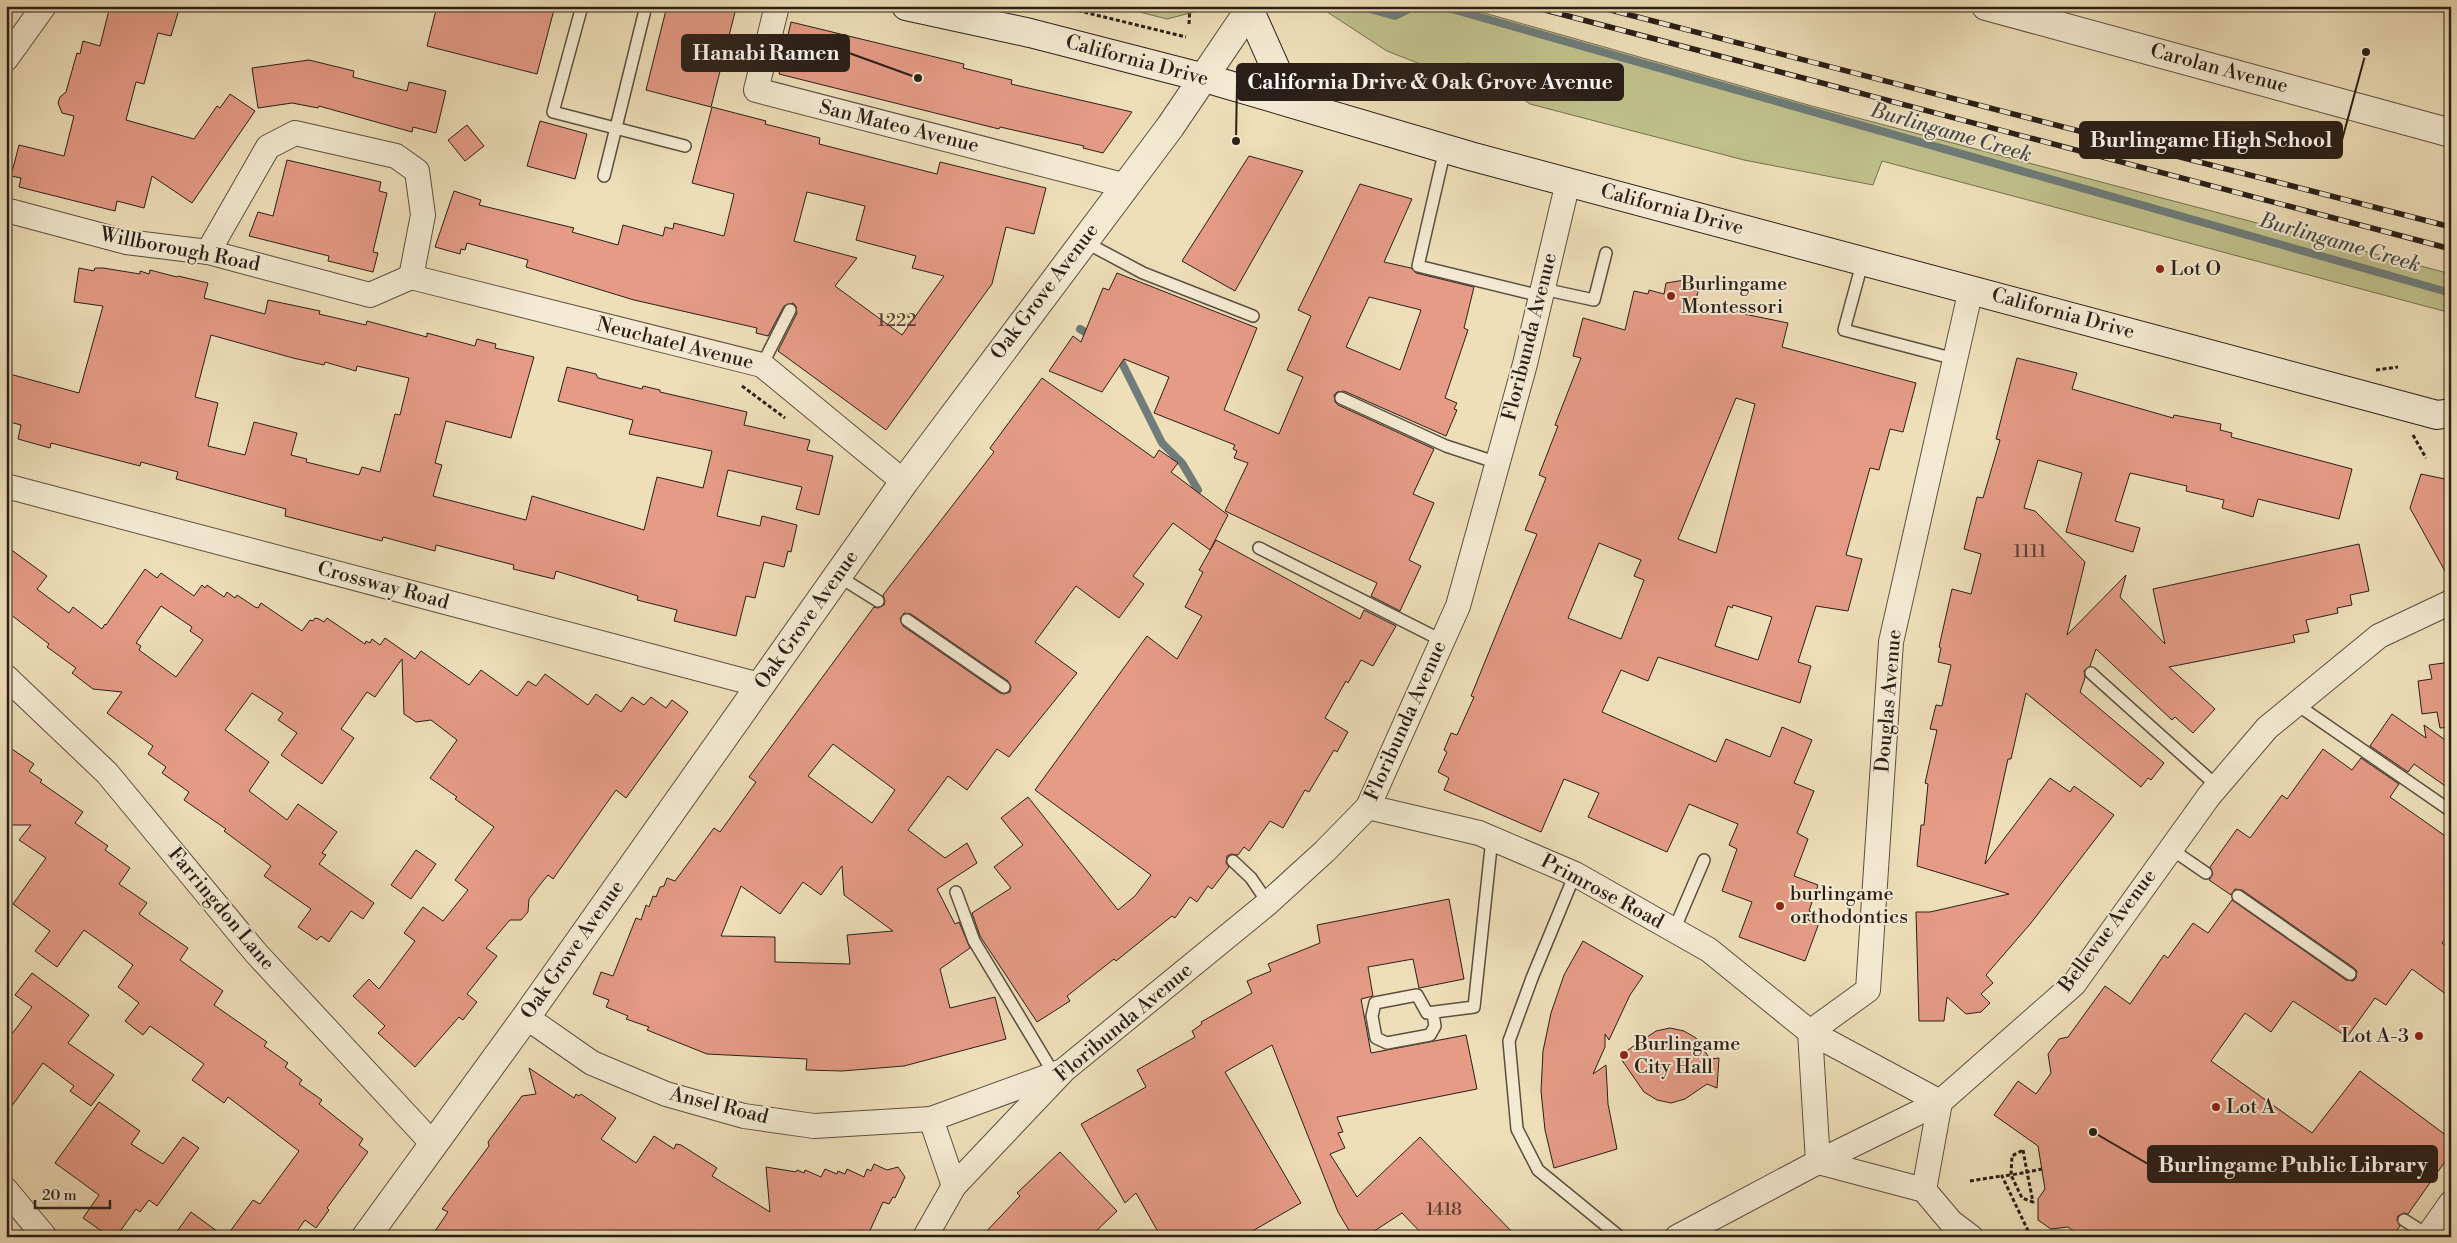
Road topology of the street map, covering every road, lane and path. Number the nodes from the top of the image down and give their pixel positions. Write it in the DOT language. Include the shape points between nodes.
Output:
graph roads {
  1 [pos="8,6"];
  2 [pos="44,6"];
  3 [pos="582,6"];
  4 [pos="646,6"];
  5 [pos="777,6"];
  6 [pos="906,6"];
  7 [pos="1059,6"];
  8 [pos="1190,6"];
  9 [pos="1986,6"];
  10 [pos="1251,8"];
  11 [pos="6,9"];
  12 [pos="2041,12"];
  13 [pos="1189,24"];
  14 [pos="1186,37"];
  15 [pos="6,59"];
  16 [pos="1205,78"];
  17 [pos="1291,103"];
  18 [pos="617,128"];
  19 [pos="2451,133"];
  20 [pos="685,146"];
  21 [pos="1445,149"];
  22 [pos="604,176"];
  23 [pos="1568,182"];
  24 [pos="1127,186"];
  25 [pos="6,210"];
  26 [pos="1083,241"];
  27 [pos="208,252"];
  28 [pos="1606,253"];
  29 [pos="1863,260"];
  30 [pos="410,277"];
  31 [pos="1971,289"];
  32 [pos="1542,292"];
  33 [pos="790,310"];
  34 [pos="1253,316"];
  35 [pos="1955,359"];
  36 [pos="762,365"];
  37 [pos="741,386"];
  38 [pos="1341,398"];
  39 [pos="2446,418"];
  40 [pos="791,423"];
  41 [pos="1498,463"];
  42 [pos="904,482"];
  43 [pos="6,486"];
  44 [pos="1259,548"];
  45 [pos="838,576"];
  46 [pos="878,601"];
  47 [pos="2449,602"];
  48 [pos="908,620"];
  49 [pos="1443,641"];
  50 [pos="2091,673"];
  51 [pos="6,677"];
  52 [pos="760,685"];
  53 [pos="1004,687"];
  54 [pos="2296,704"];
  55 [pos="2218,786"];
  56 [pos="1368,807"];
  57 [pos="2451,811"];
  58 [pos="1492,838"];
  59 [pos="2170,849"];
  60 [pos="1704,860"];
  61 [pos="1233,861"];
  62 [pos="2206,873"];
  63 [pos="1575,874"];
  64 [pos="956,892"];
  65 [pos="2238,896"];
  66 [pos="1268,903"];
  67 [pos="1674,930"];
  68 [pos="2350,974"];
  69 [pos="1432,1014"];
  70 [pos="526,1017"];
  71 [pos="1810,1032"];
  72 [pos="1059,1072"];
  73 [pos="1940,1102"];
  74 [pos="931,1119"];
  75 [pos="433,1144"];
  76 [pos="1818,1162"];
  77 [pos="2042,1169"];
  78 [pos="2027,1172"];
  79 [pos="2002,1176"];
  80 [pos="2011,1176"];
  81 [pos="1970,1181"];
  82 [pos="954,1186"];
  83 [pos="6,1190"];
  84 [pos="1924,1190"];
  85 [pos="2451,1203"];
  86 [pos="2404,1220"];
  87 [pos="2428,1236"];
  88 [pos="45,1237"];
  89 [pos="366,1237"];
  90 [pos="925,1237"];
  91 [pos="1620,1237"];
  92 [pos="1677,1237"];
  93 [pos="1971,1237"];
  94 [pos="2032,1237"];
  1 -- 11 [label="path"];
  2 -- 15 [label="street"];
  3 -- 18 [label="lane" via="553,112"];
  4 -- 18 [label="lane"];
  5 -- 24 [label="street, San Mateo Avenue" via="756,90"];
  6 -- 16 [label="street, California Drive" via="1030,33"];
  7 -- 14 [label="path"];
  8 -- 13 [label="path"];
  9 -- 12 [label="street, Carolan Avenue"];
  10 -- 16 [label="street, Oak Grove Avenue"];
  10 -- 17 [label="street"];
  12 -- 19 [label="street, Carolan Avenue"];
  16 -- 17 [label="street, California Drive"];
  16 -- 24 [label="street, Oak Grove Avenue"];
  17 -- 21 [label="street, California Drive"];
  18 -- 20 [label="lane"];
  18 -- 22 [label="lane"];
  21 -- 23 [label="street, California Drive"];
  21 -- 32 [label="lane" via="1418,266"];
  23 -- 29 [label="street, California Drive"];
  23 -- 32 [label="street, Floribunda Avenue"];
  24 -- 26 [label="street, Oak Grove Avenue"];
  25 -- 27 [label="street, Willborough Road" via="126,242"];
  26 -- 34 [label="lane" via="1142,273"];
  26 -- 42 [label="street, Oak Grove Avenue"];
  27 -- 30 [label="street, Willborough Road" via="370,295"];
  27 -- 30 [label="street" via="268,147 295,133 396,156 417,171 423,216"];
  28 -- 32 [label="lane" via="1594,300"];
  29 -- 31 [label="street, California Drive"];
  29 -- 35 [label="lane" via="1844,330"];
  30 -- 36 [label="street, Neuchatel Avenue"];
  31 -- 35 [label="street, Douglas Avenue"];
  31 -- 39 [label="street, California Drive"];
  32 -- 41 [label="street, Floribunda Avenue"];
  33 -- 36 [label="lane"];
  35 -- 71 [label="street, Douglas Avenue" via="1891,642 1868,990"];
  36 -- 42 [label="street, Neuchatel Avenue"];
  37 -- 40 [label="path"];
  38 -- 41 [label="lane" via="1446,446"];
  41 -- 49 [label="street, Floribunda Avenue" via="1458,606"];
  42 -- 45 [label="street, Oak Grove Avenue"];
  43 -- 52 [label="street, Crossway Road"];
  44 -- 49 [label="lane"];
  45 -- 46 [label="lane"];
  45 -- 52 [label="street, Oak Grove Avenue"];
  47 -- 54 [label="street, Bellevue Avenue" via="2379,636"];
  48 -- 53 [label="lane"];
  49 -- 56 [label="street, Floribunda Avenue"];
  50 -- 55 [label="lane"];
  51 -- 75 [label="street, Farringdon Lane" via="107,773 256,953"];
  52 -- 70 [label="street, Oak Grove Avenue"];
  54 -- 55 [label="street, Bellevue Avenue" via="2267,728"];
  54 -- 57 [label="lane"];
  55 -- 59 [label="street, Bellevue Avenue"];
  56 -- 58 [label="street, Primrose Road"];
  56 -- 66 [label="street, Floribunda Avenue" via="1326,852"];
  58 -- 63 [label="street, Primrose Road"];
  58 -- 69 [label="lane" via="1474,1007"];
  59 -- 62 [label="lane"];
  59 -- 73 [label="street, Bellevue Avenue" via="2074,984"];
  60 -- 67 [label="lane"];
  61 -- 66 [label="lane" via="1251,878"];
  63 -- 67 [label="street, Primrose Road"];
  63 -- 91 [label="lane" via="1508,1041 1517,1128 1538,1170"];
  64 -- 72 [label="lane" via="974,941"];
  65 -- 68 [label="lane"];
  66 -- 72 [label="street, Floribunda Avenue"];
  67 -- 71 [label="street, Primrose Road" via="1709,950"];
  69 -- 69 [label="lane" via="1427,1013 1417,994 1375,1002 1372,1016 1376,1038 1387,1043 1430,1035 1435,1026"];
  70 -- 74 [label="street, Ansel Road" via="592,1063 666,1094 744,1116 814,1126"];
  70 -- 75 [label="street, Oak Grove Avenue"];
  71 -- 73 [label="street, Primrose Road"];
  71 -- 76 [label="street"];
  72 -- 74 [label="street, Ansel Road"];
  72 -- 82 [label="street, Floribunda Avenue"];
  73 -- 76 [label="street, Bellevue Avenue"];
  73 -- 84 [label="street"];
  74 -- 82 [label="street"];
  75 -- 89 [label="street, Oak Grove Avenue"];
  76 -- 84 [label="street"];
  76 -- 92 [label="street, Bellevue Avenue"];
  77 -- 78 [label="path"];
  78 -- 80 [label="path"];
  78 -- 80 [label="path" via="2022,1150 2012,1156"];
  78 -- 80 [label="path" via="2033,1202 2022,1198"];
  79 -- 80 [label="path"];
  79 -- 81 [label="path"];
  79 -- 94 [label="path"];
  82 -- 90 [label="street, Floribunda Avenue"];
  83 -- 88 [label="street"];
  84 -- 93 [label="street" via="1951,1222"];
  85 -- 87 [label="street"];
  86 -- 87 [label="lane"];
}
